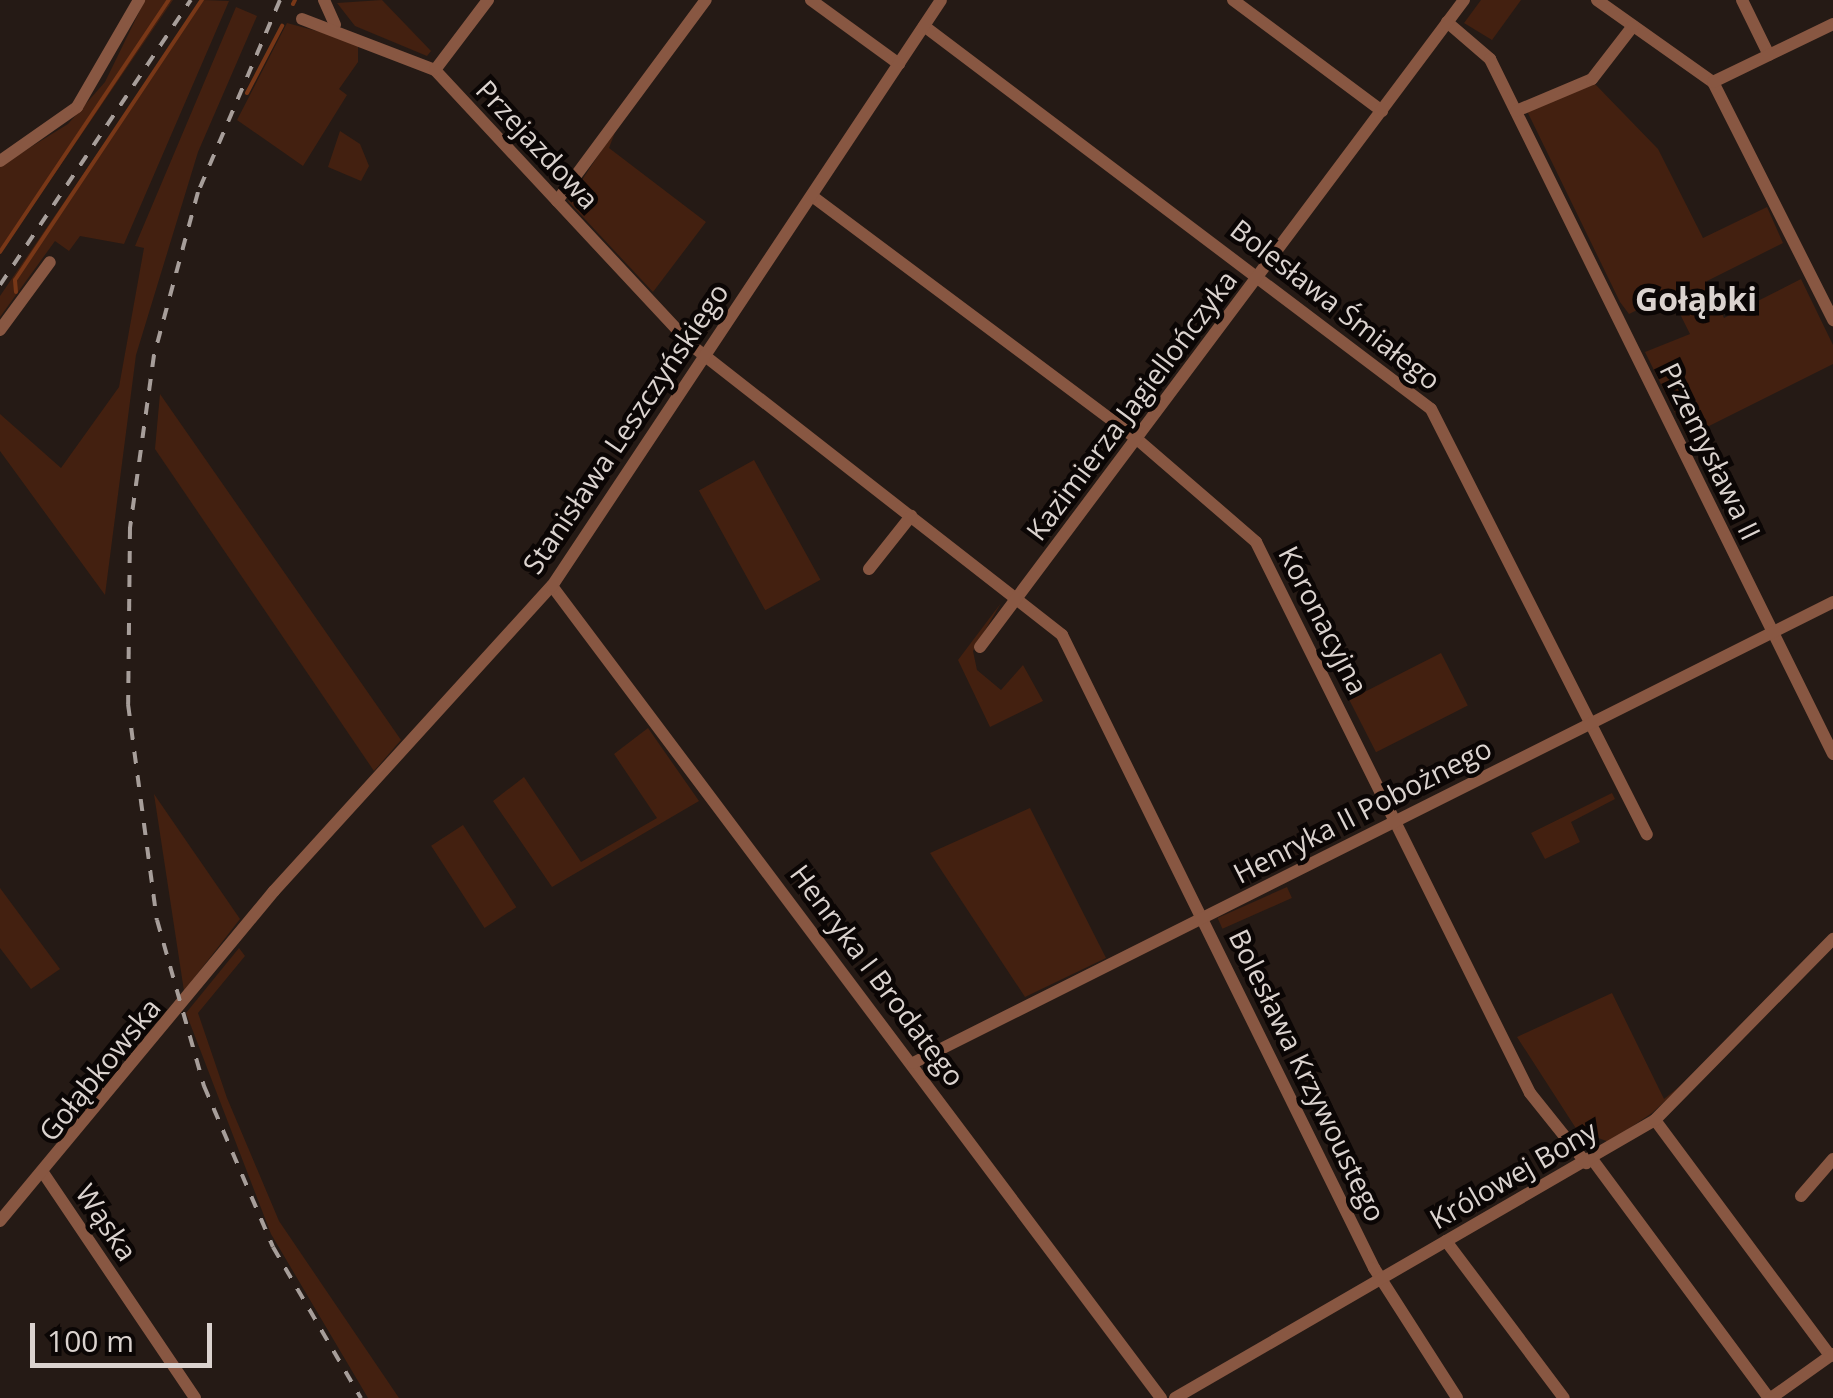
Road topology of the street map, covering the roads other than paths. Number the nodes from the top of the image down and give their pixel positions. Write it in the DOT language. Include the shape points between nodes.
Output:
graph roads {
  1 [pos="140,0"];
  2 [pos="324,0"];
  3 [pos="488,0"];
  4 [pos="706,0"];
  5 [pos="811,0"];
  6 [pos="942,0"];
  7 [pos="1233,0"];
  8 [pos="1464,0"];
  9 [pos="1597,0"];
  10 [pos="1742,0"];
  11 [pos="302,19"];
  12 [pos="1447,22"];
  13 [pos="1833,24"];
  14 [pos="924,26"];
  15 [pos="1633,26"];
  16 [pos="337,27"];
  17 [pos="1769,56"];
  18 [pos="899,64"];
  19 [pos="435,70"];
  20 [pos="1713,82"];
  21 [pos="1382,110"];
  22 [pos="1516,111"];
  23 [pos="0,161"];
  24 [pos="812,196"];
  25 [pos="557,201"];
  26 [pos="50,262"];
  27 [pos="1260,275"];
  28 [pos="1833,320"];
  29 [pos="0,330"];
  30 [pos="704,355"];
  31 [pos="1138,440"];
  32 [pos="911,516"];
  33 [pos="869,569"];
  34 [pos="552,586"];
  35 [pos="1018,598"];
  36 [pos="1833,602"];
  37 [pos="1773,632"];
  38 [pos="980,647"];
  39 [pos="1592,723"];
  40 [pos="1833,754"];
  41 [pos="1396,822"];
  42 [pos="1647,834"];
  43 [pos="1202,915"];
  44 [pos="1833,939"];
  45 [pos="232,944"];
  46 [pos="913,1063"];
  47 [pos="1655,1120"];
  48 [pos="1833,1159"];
  49 [pos="1589,1161"];
  50 [pos="44,1174"];
  51 [pos="1801,1196"];
  52 [pos="0,1221"];
  53 [pos="1446,1240"];
  54 [pos="1380,1279"];
  55 [pos="1831,1355"];
  56 [pos="195,1398"];
  57 [pos="1161,1398"];
  58 [pos="1175,1398"];
  59 [pos="1457,1398"];
  60 [pos="1564,1398"];
  61 [pos="1770,1398"];
  1 -- 23 [label="street" via="87,96"];
  2 -- 16 [label="street"];
  3 -- 19 [label="street"];
  4 -- 25 [label="street"];
  5 -- 18 [label="street"];
  6 -- 14 [label="street, Stanisława Leszczyńskiego"];
  7 -- 21 [label="street"];
  8 -- 12 [label="street, Kazimierza Jagiellończyka"];
  9 -- 15 [label="street"];
  10 -- 17 [label="street"];
  11 -- 16 [label="street, Przejazdowa"];
  12 -- 21 [label="street, Kazimierza Jagiellończyka"];
  12 -- 22 [label="street, Przemysława II" via="1487,53"];
  13 -- 17 [label="street"];
  14 -- 18 [label="street, Stanisława Leszczyńskiego"];
  14 -- 27 [label="street, Bolesława Śmiałego"];
  15 -- 20 [label="street"];
  15 -- 22 [label="street" via="1592,80"];
  16 -- 19 [label="street, Przejazdowa"];
  17 -- 20 [label="street"];
  18 -- 24 [label="street, Stanisława Leszczyńskiego"];
  19 -- 25 [label="street, Przejazdowa"];
  20 -- 28 [label="street"];
  21 -- 27 [label="street, Kazimierza Jagiellończyka"];
  22 -- 37 [label="street, Przemysława II"];
  24 -- 30 [label="street, Stanisława Leszczyńskiego"];
  24 -- 31 [label="street, Koronacyjna"];
  25 -- 30 [label="street, Przejazdowa"];
  26 -- 29 [label="street"];
  27 -- 31 [label="street, Kazimierza Jagiellończyka"];
  27 -- 39 [label="street, Bolesława Śmiałego" via="1431,408"];
  30 -- 32 [label="street, Bolesława Krzywoustego"];
  30 -- 34 [label="street, Stanisława Leszczyńskiego"];
  31 -- 35 [label="street, Kazimierza Jagiellończyka"];
  31 -- 41 [label="street, Koronacyjna" via="1256,542"];
  32 -- 33 [label="street"];
  32 -- 35 [label="street, Bolesława Krzywoustego"];
  34 -- 45 [label="street, Stanisława Leszczyńskiego"];
  34 -- 46 [label="street, Henryka I Brodatego"];
  35 -- 38 [label="street, Kazimierza Jagiellończyka"];
  35 -- 43 [label="street, Bolesława Krzywoustego" via="1062,635"];
  36 -- 37 [label="street, Henryka II Pobożnego"];
  37 -- 39 [label="street, Henryka II Pobożnego"];
  37 -- 40 [label="street, Przemysława II"];
  39 -- 41 [label="street, Henryka II Pobożnego"];
  39 -- 42 [label="street, Bolesława Śmiałego"];
  41 -- 43 [label="street, Henryka II Pobożnego"];
  41 -- 49 [label="street, Koronacyjna" via="1530,1093"];
  43 -- 46 [label="street, Henryka II Pobożnego"];
  43 -- 54 [label="street, Bolesława Krzywoustego"];
  44 -- 47 [label="street, Królowej Bony"];
  45 -- 50 [label="street, Gołąbkowska"];
  46 -- 57 [label="street, Henryka I Brodatego"];
  47 -- 49 [label="street, Królowej Bony"];
  47 -- 55 [label="street"];
  48 -- 51 [label="street"];
  49 -- 53 [label="street, Królowej Bony"];
  49 -- 61 [label="street, Koronacyjna"];
  50 -- 52 [label="street, Gołąbkowska"];
  50 -- 56 [label="street, Wąska"];
  53 -- 54 [label="street, Królowej Bony"];
  53 -- 60 [label="street"];
  54 -- 58 [label="street, Królowej Bony"];
  54 -- 59 [label="street, Bolesława Krzywoustego"];
  55 -- 61 [label="street"];
}
